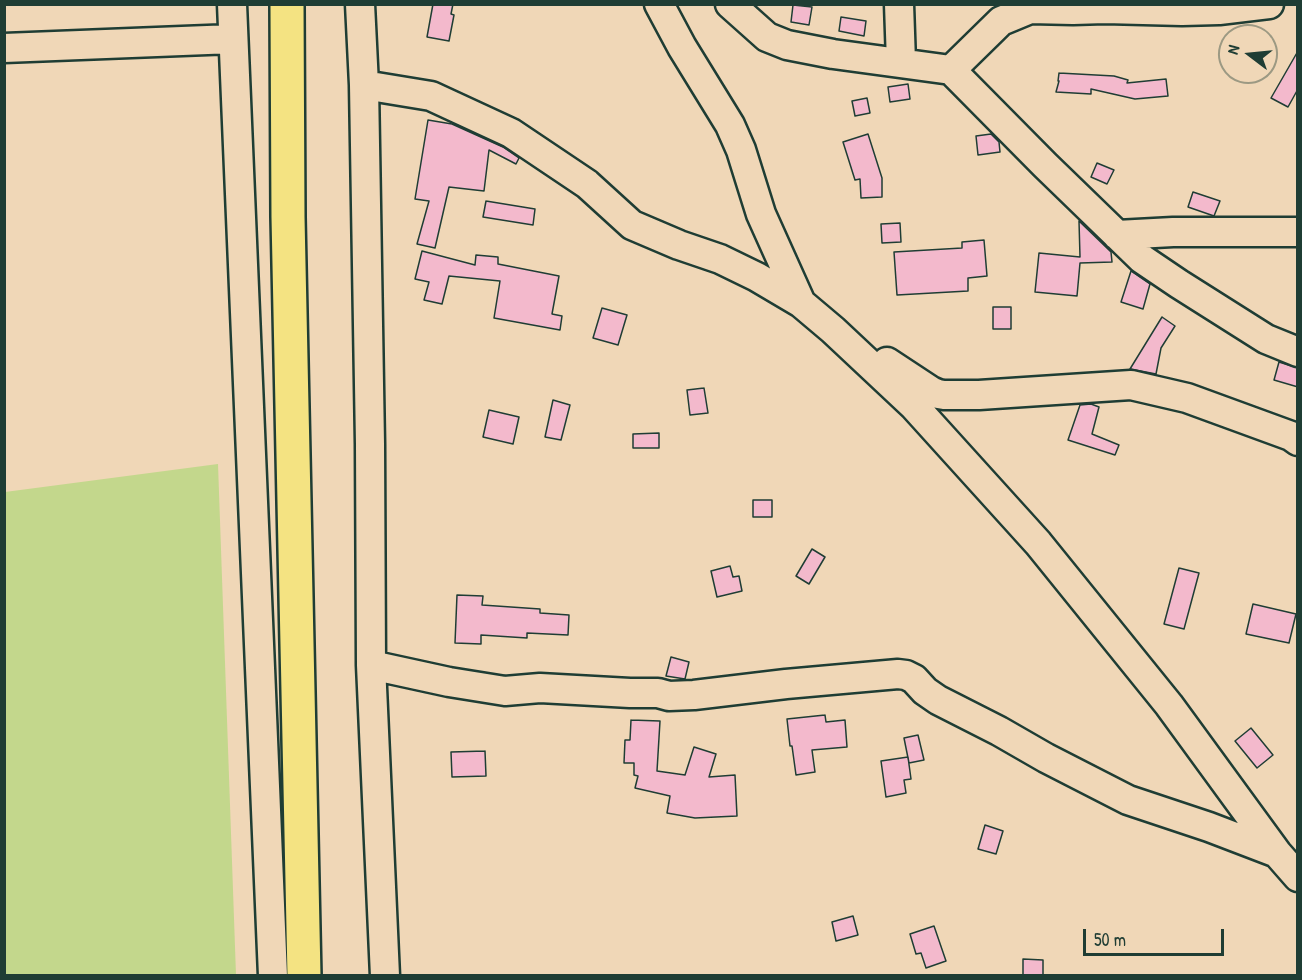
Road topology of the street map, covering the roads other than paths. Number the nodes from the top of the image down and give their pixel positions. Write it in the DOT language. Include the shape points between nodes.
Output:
graph roads {
  1 [pos="232,4"];
  2 [pos="277,4"];
  3 [pos="287,4"];
  4 [pos="360,4"];
  5 [pos="659,4"];
  6 [pos="730,4"];
  7 [pos="899,4"];
  8 [pos="1269,4"];
  9 [pos="1032,7"];
  10 [pos="233,39"];
  11 [pos="4,48"];
  12 [pos="901,62"];
  13 [pos="951,70"];
  14 [pos="364,85"];
  15 [pos="288,217"];
  16 [pos="1298,232"];
  17 [pos="1117,236"];
  18 [pos="801,303"];
  19 [pos="833,330"];
  20 [pos="1298,352"];
  21 [pos="1298,441"];
  22 [pos="371,665"];
  23 [pos="1277,853"];
  24 [pos="1298,877"];
  25 [pos="273,975"];
  26 [pos="304,975"];
  27 [pos="385,975"];
  1 -- 10 [label="street"];
  2 -- 15 [label="highway"];
  3 -- 15 [label="highway"];
  4 -- 14 [label="street"];
  5 -- 18 [label="street" via="730,125 760,214"];
  6 -- 12 [label="street" via="767,37 787,45"];
  7 -- 12 [label="street"];
  8 -- 9 [label="street" via="1182,11"];
  9 -- 13 [label="street" via="1001,21"];
  10 -- 11 [label="street"];
  10 -- 25 [label="street"];
  12 -- 13 [label="street"];
  13 -- 17 [label="street"];
  14 -- 18 [label="street" via="431,96 511,133 587,184 632,225 720,259"];
  14 -- 22 [label="street"];
  15 -- 26 [label="highway"];
  16 -- 17 [label="street"];
  17 -- 20 [label="street" via="1142,259 1202,299 1266,339"];
  18 -- 19 [label="street"];
  19 -- 21 [label="street" via="938,394 979,395 1131,384 1187,398"];
  19 -- 23 [label="street" via="914,406 1038,543 1169,705"];
  22 -- 23 [label="street" via="505,691 540,688 669,696 906,675 938,700 1128,800"];
  22 -- 27 [label="street"];
  23 -- 24 [label="street"];
}
